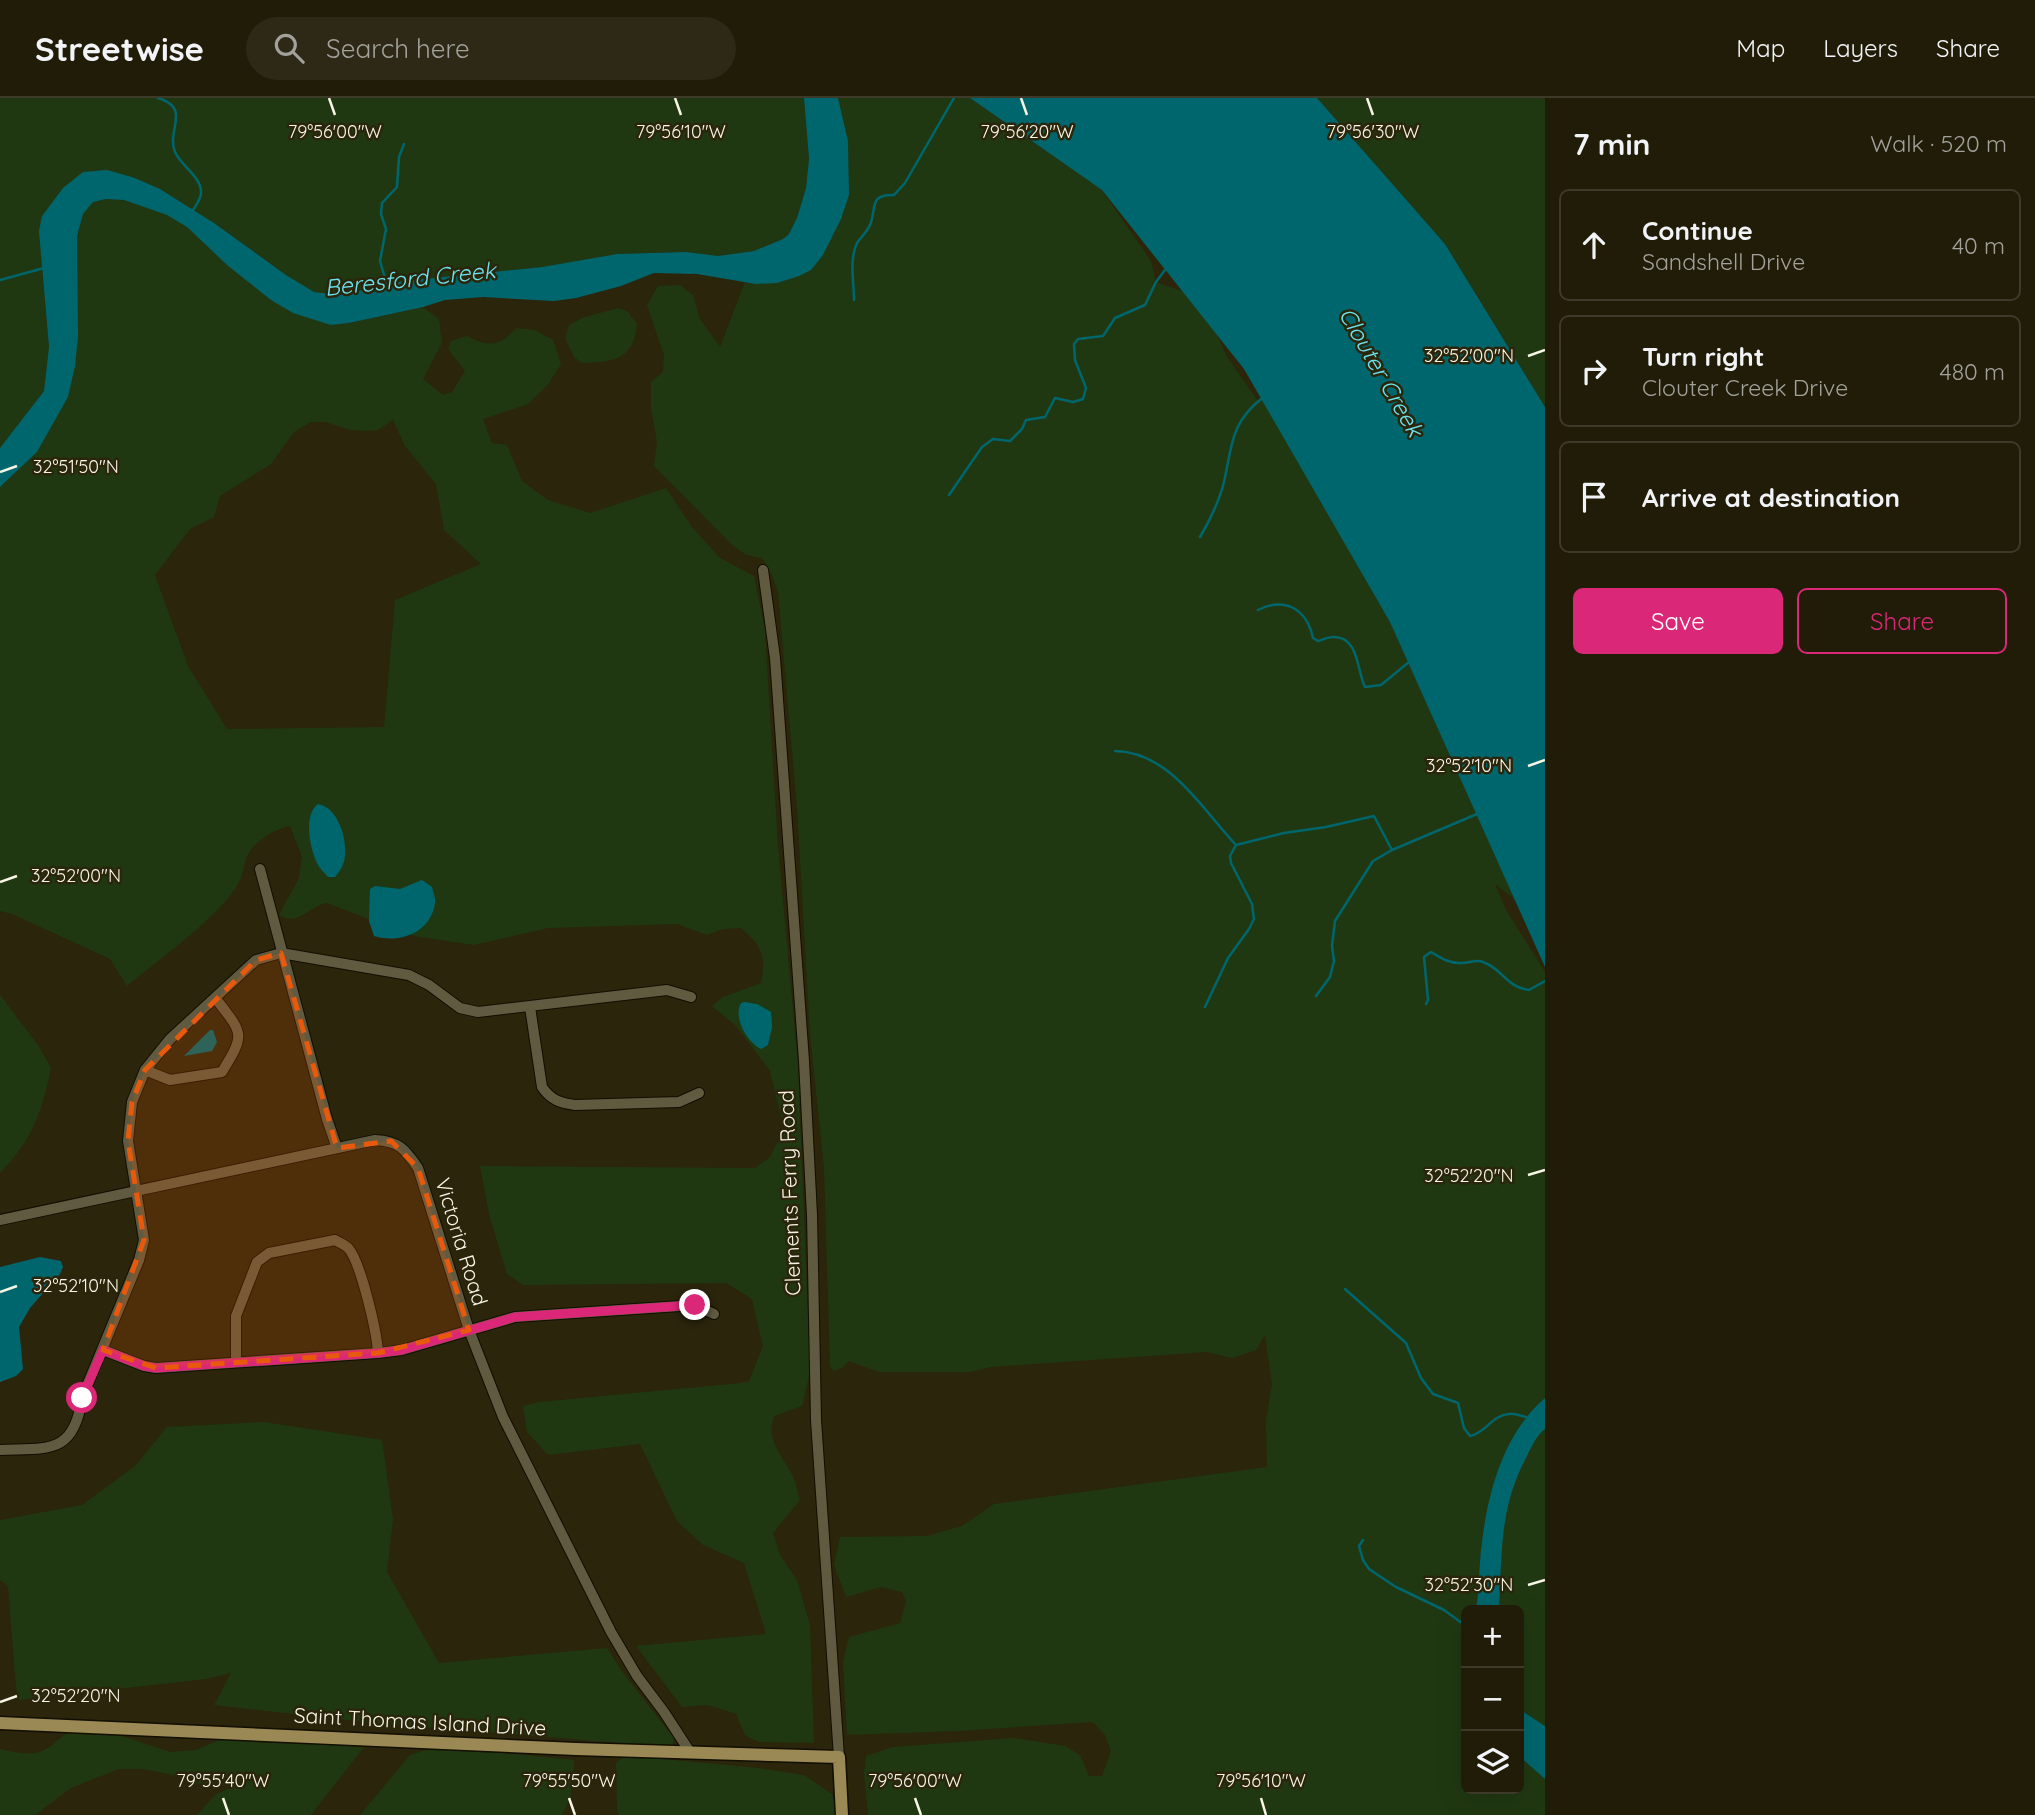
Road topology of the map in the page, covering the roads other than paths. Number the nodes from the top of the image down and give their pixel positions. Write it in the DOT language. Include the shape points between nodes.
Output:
graph roads {
  1 [pos="763,570"];
  2 [pos="260,869"];
  3 [pos="282,953"];
  4 [pos="691,997"];
  5 [pos="216,999"];
  6 [pos="530,1007"];
  7 [pos="145,1070"];
  8 [pos="699,1093"];
  9 [pos="337,1147"];
  10 [pos="135,1191"];
  11 [pos="0,1220"];
  12 [pos="714,1314"];
  13 [pos="469,1330"];
  14 [pos="103,1350"];
  15 [pos="379,1353"];
  16 [pos="236,1362"];
  17 [pos="0,1450"];
  18 [pos="0,1723"];
  19 [pos="690,1752"];
  20 [pos="839,1757"];
  21 [pos="842,1815"];
  1 -- 20 [label="street, Clements Ferry Road" via="775,658 804,1061 816,1420"];
  2 -- 3 [label="street"];
  3 -- 5 [label="street" via="256,960"];
  3 -- 6 [label="street" via="409,975 460,1008 478,1012"];
  3 -- 9 [label="street"];
  4 -- 6 [label="street" via="667,990"];
  5 -- 7 [label="street" via="170,1039"];
  5 -- 7 [label="street" via="238,1027 239,1044 222,1072 170,1080"];
  6 -- 8 [label="street" via="542,1087 560,1103 679,1102"];
  7 -- 10 [label="street" via="132,1102 128,1141"];
  9 -- 10 [label="street, Victoria Road"];
  9 -- 13 [label="street, Victoria Road" via="375,1140 391,1141 406,1150 418,1168"];
  10 -- 11 [label="street, Victoria Road"];
  10 -- 14 [label="street" via="144,1240"];
  12 -- 13 [label="street" via="695,1305 515,1317"];
  13 -- 15 [label="street"];
  13 -- 19 [label="street, Victoria Road" via="503,1417 611,1632"];
  14 -- 16 [label="street" via="156,1368"];
  14 -- 17 [label="street" via="71,1434 50,1448"];
  15 -- 16 [label="street"];
  15 -- 16 [label="street" via="355,1259 348,1247 335,1240 269,1253 257,1262 236,1316"];
  18 -- 19 [label="main road, Saint Thomas Island Drive"];
  19 -- 20 [label="main road, Saint Thomas Island Drive"];
  20 -- 21 [label="main road, Clements Ferry Road"];
}
